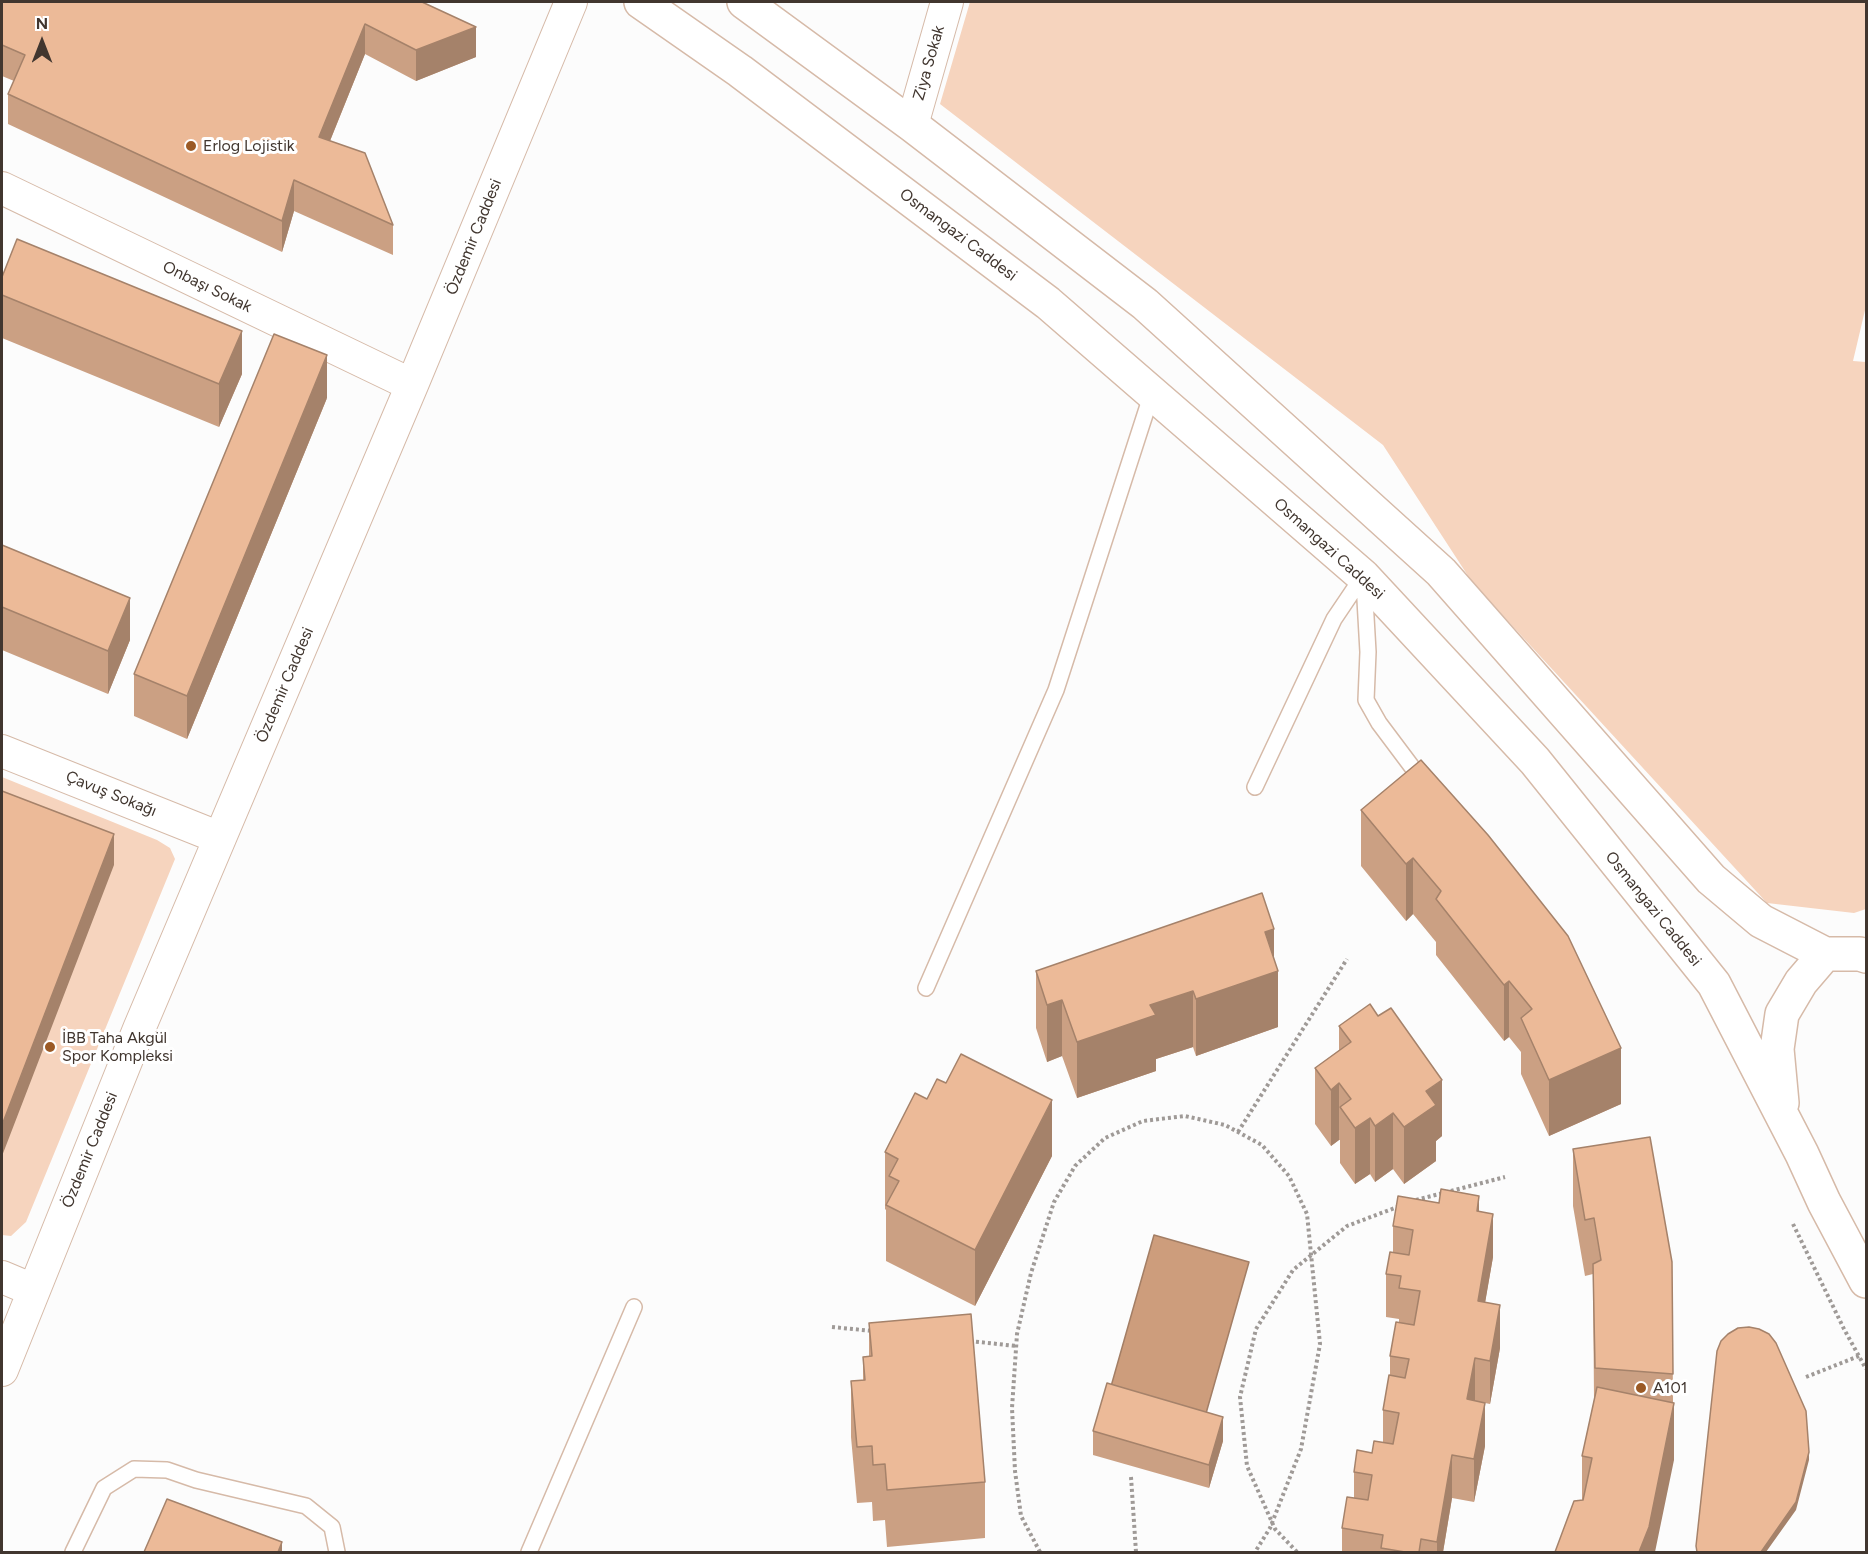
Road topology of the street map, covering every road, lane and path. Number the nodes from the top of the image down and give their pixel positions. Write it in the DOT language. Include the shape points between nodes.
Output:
graph roads {
  1 [pos="571,2"];
  2 [pos="641,2"];
  3 [pos="744,2"];
  4 [pos="947,2"];
  5 [pos="912,125"];
  6 [pos="2,188"];
  7 [pos="412,385"];
  8 [pos="1152,393"];
  9 [pos="1363,576"];
  10 [pos="2,751"];
  11 [pos="1254,787"];
  12 [pos="1431,792"];
  13 [pos="220,838"];
  14 [pos="1824,954"];
  15 [pos="1864,954"];
  16 [pos="1347,959"];
  17 [pos="926,988"];
  18 [pos="1238,1132"];
  19 [pos="1802,1154"];
  20 [pos="1505,1177"];
  21 [pos="1413,1201"];
  22 [pos="1824,1202"];
  23 [pos="1402,1205"];
  24 [pos="1866,1238"];
  25 [pos="1311,1255"];
  26 [pos="2,1277"];
  27 [pos="1866,1281"];
  28 [pos="33,1290"];
  29 [pos="634,1307"];
  30 [pos="832,1327"];
  31 [pos="878,1332"];
  32 [pos="959,1340"];
  33 [pos="1016,1346"];
  34 [pos="1859,1356"];
  35 [pos="2,1370"];
  36 [pos="1806,1377"];
  37 [pos="1131,1477"];
  38 [pos="1272,1523"];
  39 [pos="73,1552"];
  40 [pos="337,1552"];
  41 [pos="529,1552"];
  42 [pos="1040,1552"];
  43 [pos="1136,1552"];
  44 [pos="1255,1552"];
  45 [pos="1297,1552"];
  1 -- 7 [label="street, Özdemir Caddesi"];
  2 -- 8 [label="main road, Osmangazi Caddesi" via="740,71 1048,303"];
  3 -- 5 [label="main road"];
  4 -- 5 [label="street, Ziya Sokak"];
  5 -- 14 [label="main road" via="1145,304 1406,540 1441,572 1711,879 1761,921"];
  6 -- 7 [label="street, Onbaşı Sokak"];
  7 -- 13 [label="street, Özdemir Caddesi"];
  8 -- 9 [label="main road, Osmangazi Caddesi"];
  8 -- 17 [label="lane" via="1056,690"];
  9 -- 11 [label="lane" via="1334,619"];
  9 -- 12 [label="lane" via="1368,652 1366,700"];
  9 -- 19 [label="main road, Osmangazi Caddesi" via="1535,761 1714,984"];
  10 -- 13 [label="street, Çavuş Sokağı"];
  13 -- 28 [label="street, Özdemir Caddesi"];
  14 -- 15 [label="main road"];
  14 -- 19 [label="main road" via="1782,1014 1777,1049 1780,1098"];
  16 -- 18 [label="path"];
  18 -- 25 [label="path" via="1262,1145 1289,1176 1307,1214"];
  18 -- 33 [label="path" via="1185,1116 1143,1121 1105,1138 1075,1166 1054,1202 1031,1273"];
  19 -- 22 [label="main road, Osmangazi Caddesi"];
  20 -- 21 [label="path"];
  22 -- 24 [label="main road"];
  22 -- 27 [label="main road, Osmangazi Caddesi"];
  23 -- 25 [label="path" via="1347,1226"];
  25 -- 38 [label="path" via="1320,1344 1301,1449"];
  25 -- 38 [label="path" via="1293,1270 1256,1329 1240,1397 1247,1466"];
  26 -- 28 [label="street"];
  28 -- 35 [label="street, Özdemir Caddesi"];
  29 -- 41 [label="lane"];
  30 -- 31 [label="path"];
  32 -- 33 [label="path"];
  33 -- 42 [label="path" via="1012,1408 1015,1471 1021,1516"];
  34 -- 36 [label="path"];
  37 -- 43 [label="path"];
  38 -- 44 [label="path"];
  38 -- 45 [label="path"];
  39 -- 40 [label="lane" via="104,1488 134,1469 167,1470 306,1506 332,1527"];
}
